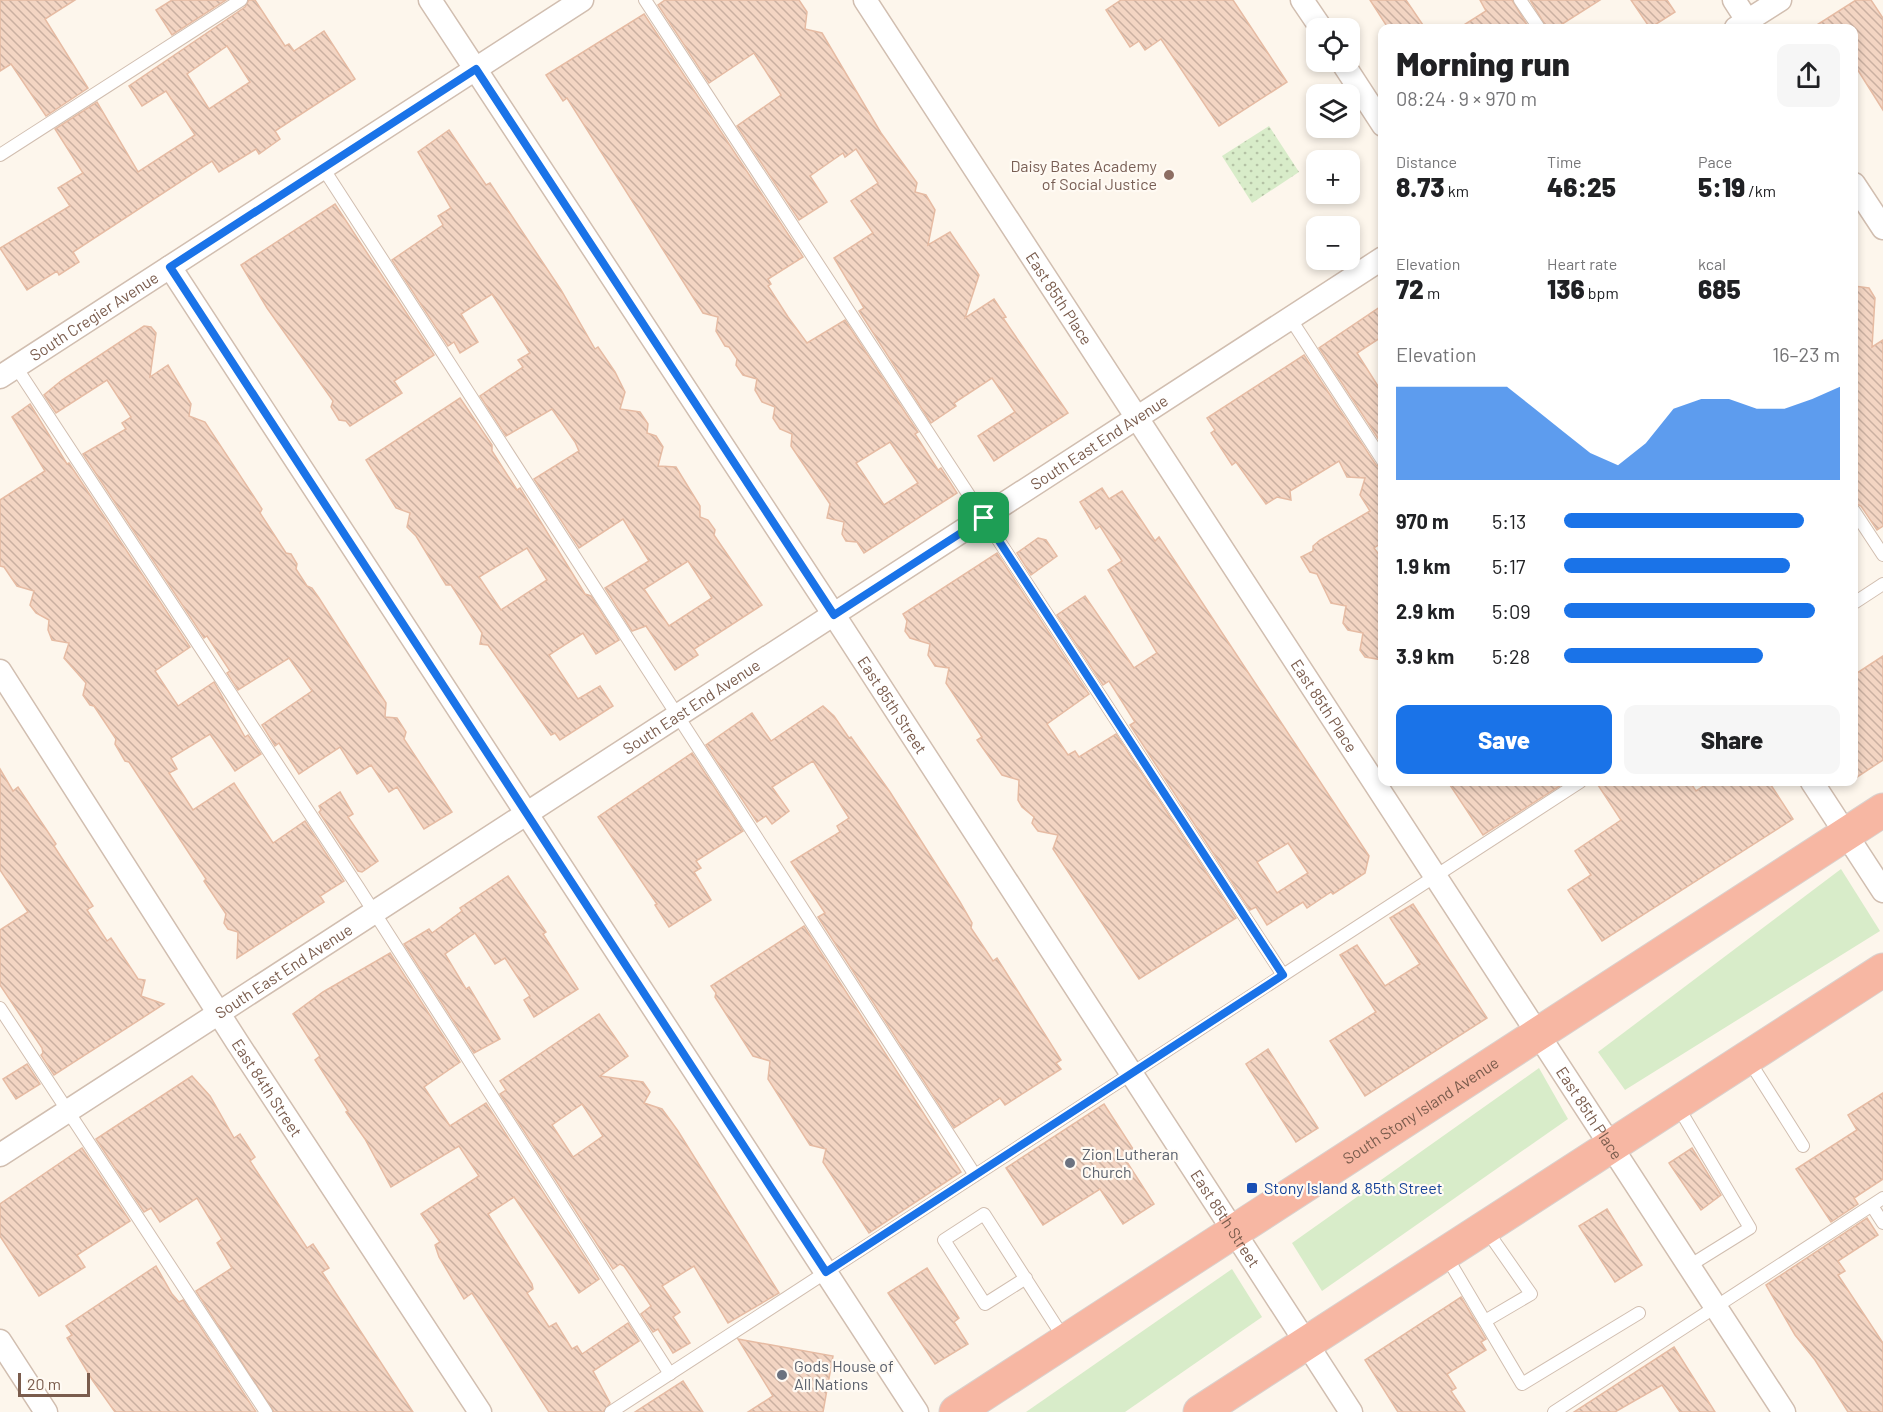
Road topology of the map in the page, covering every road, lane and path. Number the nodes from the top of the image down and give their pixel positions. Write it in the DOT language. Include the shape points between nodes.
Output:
graph roads {
  1 [pos="241,0"];
  2 [pos="430,0"];
  3 [pos="582,0"];
  4 [pos="645,0"];
  5 [pos="865,0"];
  6 [pos="1302,0"];
  7 [pos="1520,0"];
  8 [pos="1734,0"];
  9 [pos="1780,0"];
  10 [pos="1314,18"];
  11 [pos="1536,24"];
  12 [pos="1744,24"];
  13 [pos="1748,24"];
  14 [pos="476,69"];
  15 [pos="1349,72"];
  16 [pos="1378,116"];
  17 [pos="0,155"];
  18 [pos="323,168"];
  19 [pos="1858,190"];
  20 [pos="1883,228"];
  21 [pos="1378,261"];
  22 [pos="170,267"];
  23 [pos="1290,318"];
  24 [pos="8,372"];
  25 [pos="1137,418"];
  26 [pos="1378,453"];
  27 [pos="1858,516"];
  28 [pos="984,518"];
  29 [pos="1883,555"];
  30 [pos="1883,584"];
  31 [pos="1858,600"];
  32 [pos="834,615"];
  33 [pos="0,671"];
  34 [pos="678,716"];
  35 [pos="1574,786"];
  36 [pos="1815,786"];
  37 [pos="1883,810"];
  38 [pos="527,815"];
  39 [pos="1846,834"];
  40 [pos="1435,876"];
  41 [pos="1883,891"];
  42 [pos="374,912"];
  43 [pos="1883,970"];
  44 [pos="1283,975"];
  45 [pos="0,1008"];
  46 [pos="218,1012"];
  47 [pos="1539,1036"];
  48 [pos="1747,1058"];
  49 [pos="1131,1074"];
  50 [pos="1676,1104"];
  51 [pos="67,1111"];
  52 [pos="1611,1146"];
  53 [pos="1803,1146"];
  54 [pos="0,1155"];
  55 [pos="975,1175"];
  56 [pos="1883,1198"];
  57 [pos="1872,1206"];
  58 [pos="1883,1223"];
  59 [pos="1485,1227"];
  60 [pos="1235,1232"];
  61 [pos="1444,1253"];
  62 [pos="1689,1266"];
  63 [pos="826,1272"];
  64 [pos="1026,1278"];
  65 [pos="1716,1307"];
  66 [pos="1639,1313"];
  67 [pos="1485,1321"];
  68 [pos="0,1341"];
  69 [pos="1066,1341"];
  70 [pos="1306,1342"];
  71 [pos="670,1374"];
  72 [pos="1569,1408"];
  73 [pos="46,1412"];
  74 [pos="266,1412"];
  75 [pos="480,1412"];
  76 [pos="611,1412"];
  77 [pos="917,1412"];
  78 [pos="957,1412"];
  79 [pos="1200,1412"];
  80 [pos="1351,1412"];
  81 [pos="1554,1412"];
  82 [pos="1784,1412"];
  1 -- 17 [label="lane"];
  2 -- 14 [label="street, East 85th Street"];
  3 -- 14 [label="street, South Cregier Avenue"];
  4 -- 28 [label="lane"];
  5 -- 25 [label="street, East 85th Place"];
  6 -- 10 [label="street"];
  7 -- 11 [label="lane"];
  8 -- 12 [label="street"];
  9 -- 13 [label="street"];
  14 -- 18 [label="street, South Cregier Avenue"];
  14 -- 32 [label="street, East 85th Street"];
  15 -- 16 [label="street"];
  18 -- 22 [label="street, South Cregier Avenue"];
  18 -- 34 [label="lane"];
  19 -- 20 [label="street"];
  21 -- 23 [label="street, South East End Avenue"];
  22 -- 24 [label="street, South Cregier Avenue"];
  22 -- 38 [label="street"];
  23 -- 25 [label="street, South East End Avenue"];
  23 -- 26 [label="lane"];
  24 -- 42 [label="lane"];
  25 -- 28 [label="street, South East End Avenue"];
  25 -- 40 [label="street, East 85th Place"];
  27 -- 29 [label="lane"];
  28 -- 32 [label="street, South East End Avenue"];
  28 -- 44 [label="lane"];
  30 -- 31 [label="lane"];
  32 -- 34 [label="street, South East End Avenue"];
  32 -- 49 [label="street, East 85th Street"];
  33 -- 46 [label="street, East 84th Street"];
  34 -- 38 [label="street, South East End Avenue"];
  34 -- 55 [label="lane"];
  35 -- 40 [label="lane"];
  36 -- 39 [label="street"];
  37 -- 39 [label="highway, South Stony Island Avenue"];
  38 -- 42 [label="street, South East End Avenue"];
  38 -- 63 [label="street"];
  39 -- 41 [label="street"];
  39 -- 47 [label="highway, South Stony Island Avenue"];
  40 -- 44 [label="lane"];
  40 -- 47 [label="street, East 85th Place"];
  42 -- 46 [label="street, South East End Avenue"];
  42 -- 71 [label="lane"];
  43 -- 48 [label="highway"];
  44 -- 49 [label="lane"];
  45 -- 51 [label="lane"];
  46 -- 51 [label="street, South East End Avenue"];
  46 -- 75 [label="street, East 84th Street"];
  47 -- 52 [label="street, East 85th Place"];
  47 -- 60 [label="highway, South Stony Island Avenue"];
  48 -- 50 [label="highway"];
  48 -- 53 [label="lane"];
  49 -- 55 [label="lane"];
  49 -- 60 [label="street, East 85th Street"];
  50 -- 52 [label="highway"];
  50 -- 62 [label="lane" via="1750,1228"];
  51 -- 54 [label="street, South East End Avenue"];
  51 -- 74 [label="lane"];
  52 -- 59 [label="highway"];
  52 -- 62 [label="street, East 85th Place"];
  55 -- 63 [label="lane"];
  56 -- 57 [label="lane"];
  57 -- 58 [label="lane"];
  57 -- 65 [label="lane"];
  59 -- 61 [label="highway"];
  59 -- 67 [label="lane" via="1531,1294"];
  60 -- 69 [label="highway, South Stony Island Avenue"];
  60 -- 70 [label="street, East 85th Street"];
  61 -- 67 [label="lane"];
  61 -- 70 [label="highway"];
  62 -- 65 [label="street, East 85th Place"];
  63 -- 71 [label="lane"];
  63 -- 77 [label="street"];
  64 -- 64 [label="lane" via="984,1214 944,1240 985,1304"];
  64 -- 69 [label="lane"];
  65 -- 72 [label="lane"];
  65 -- 82 [label="street, East 85th Place"];
  66 -- 67 [label="lane" via="1522,1384"];
  68 -- 73 [label="street"];
  69 -- 78 [label="highway, South Stony Island Avenue"];
  70 -- 79 [label="highway"];
  70 -- 80 [label="street, East 85th Street"];
  71 -- 76 [label="lane"];
  72 -- 81 [label="lane"];
}
